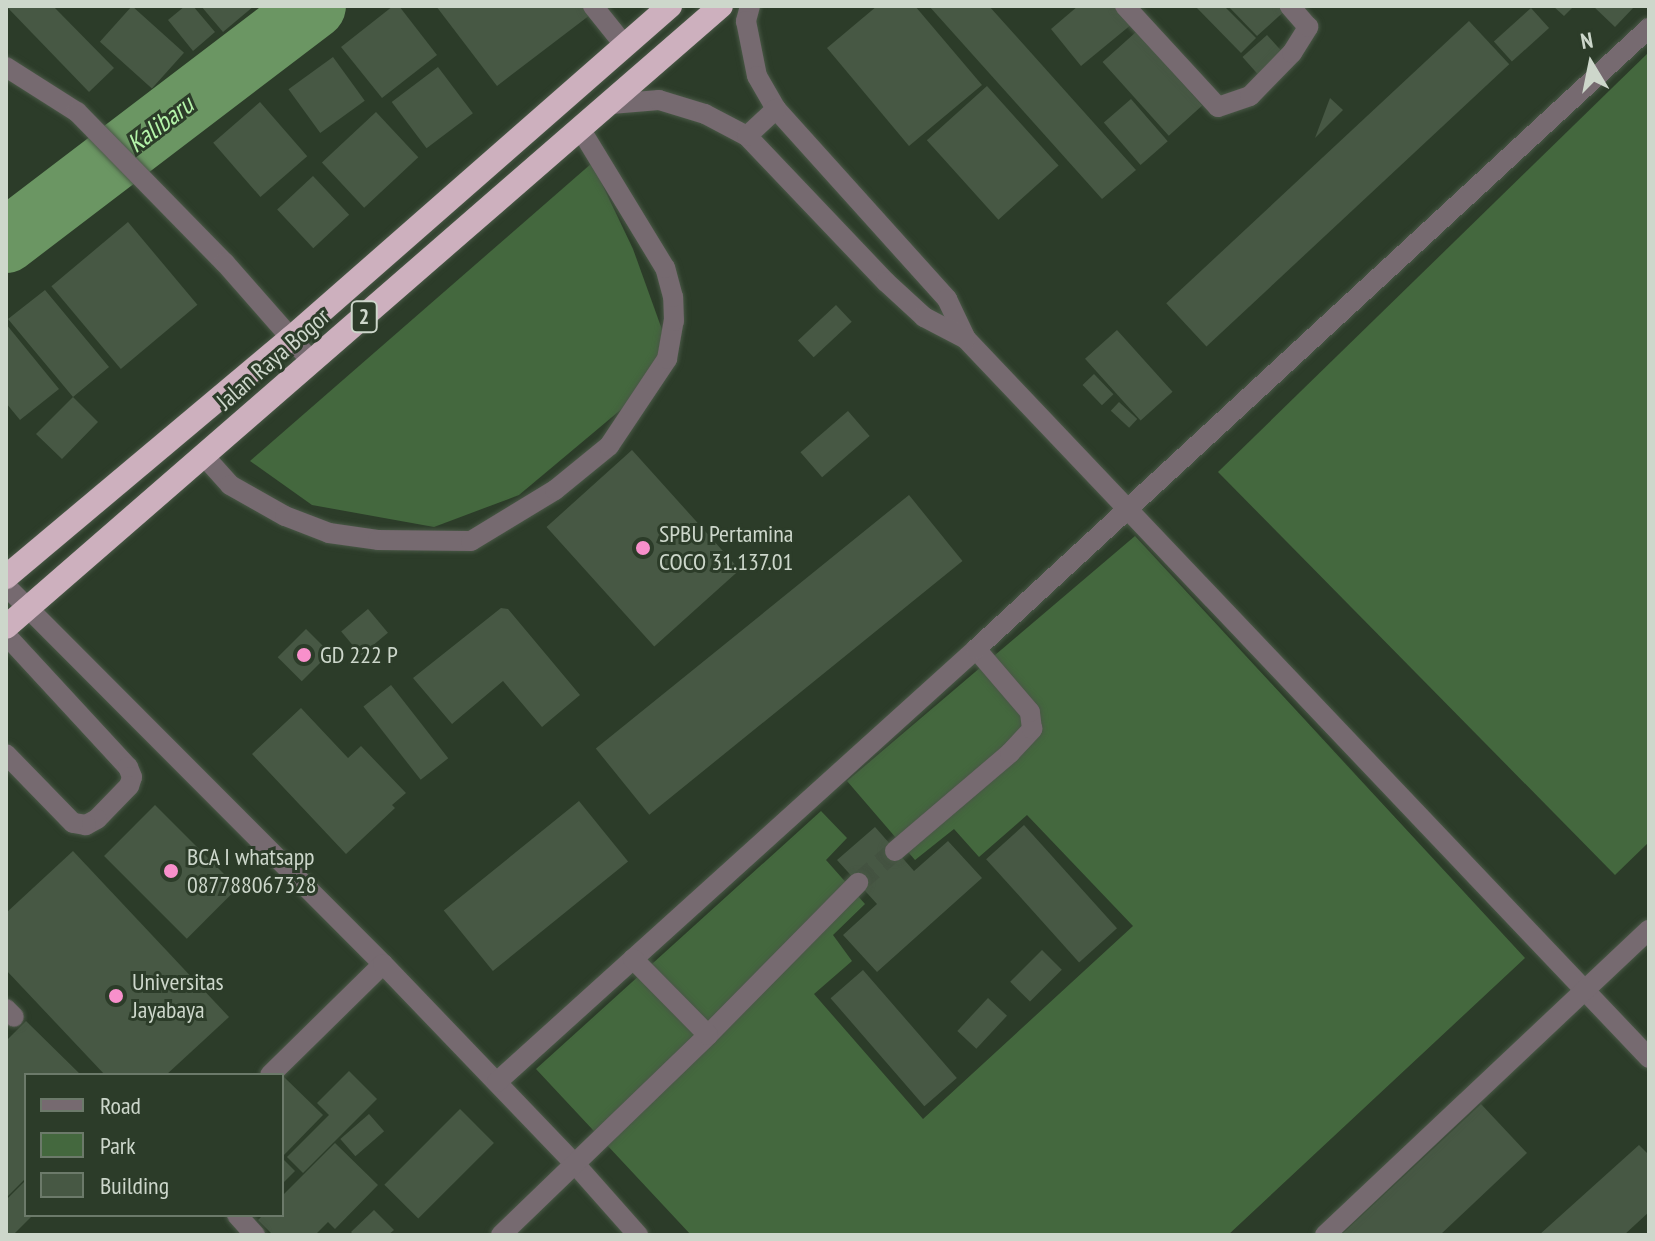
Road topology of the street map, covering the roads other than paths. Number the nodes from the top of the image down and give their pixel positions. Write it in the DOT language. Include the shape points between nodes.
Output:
graph roads {
  1 [pos="593,6"];
  2 [pos="670,6"];
  3 [pos="721,6"];
  4 [pos="750,6"];
  5 [pos="1125,6"];
  6 [pos="1290,6"];
  7 [pos="1649,28"];
  8 [pos="625,46"];
  9 [pos="6,67"];
  10 [pos="559,103"];
  11 [pos="611,104"];
  12 [pos="776,109"];
  13 [pos="581,130"];
  14 [pos="747,136"];
  15 [pos="291,338"];
  16 [pos="966,339"];
  17 [pos="312,362"];
  18 [pos="182,430"];
  19 [pos="205,457"];
  20 [pos="1128,508"];
  21 [pos="6,577"];
  22 [pos="6,586"];
  23 [pos="28,608"];
  24 [pos="6,627"];
  25 [pos="6,635"];
  26 [pos="976,649"];
  27 [pos="6,754"];
  28 [pos="895,851"];
  29 [pos="858,883"];
  30 [pos="1649,930"];
  31 [pos="633,959"];
  32 [pos="383,964"];
  33 [pos="1587,990"];
  34 [pos="708,1035"];
  35 [pos="1649,1058"];
  36 [pos="272,1073"];
  37 [pos="497,1082"];
  38 [pos="576,1165"];
  39 [pos="239,1217"];
  40 [pos="255,1235"];
  41 [pos="501,1235"];
  42 [pos="638,1235"];
  43 [pos="1325,1235"];
  1 -- 8 [label="street"];
  2 -- 8 [label="highway, Jalan Raya Bogor / 2"];
  3 -- 11 [label="highway, Jalan Raya Bogor / 2"];
  4 -- 12 [label="street" via="746,21 757,76"];
  5 -- 6 [label="street" via="1218,107 1250,96 1292,53 1308,27"];
  7 -- 20 [label="street"];
  8 -- 10 [label="highway, Jalan Raya Bogor / 2"];
  9 -- 15 [label="street" via="77,112"];
  10 -- 13 [label="highway"];
  10 -- 15 [label="highway, Jalan Raya Bogor / 2"];
  11 -- 13 [label="highway, Jalan Raya Bogor / 2"];
  11 -- 14 [label="street" via="659,100 705,114"];
  12 -- 14 [label="street"];
  12 -- 16 [label="street" via="947,299"];
  13 -- 17 [label="highway, Jalan Raya Bogor / 2"];
  13 -- 19 [label="street" via="665,268 673,297 667,359 609,446 555,490 471,541 378,540 329,533 230,485"];
  14 -- 16 [label="street" via="886,282 924,317"];
  15 -- 17 [label="street"];
  15 -- 18 [label="highway, Jalan Raya Bogor / 2"];
  16 -- 20 [label="street"];
  17 -- 19 [label="highway, Jalan Raya Bogor / 2"];
  18 -- 19 [label="highway"];
  18 -- 21 [label="highway, Jalan Raya Bogor / 2"];
  19 -- 23 [label="highway, Jalan Raya Bogor / 2"];
  20 -- 26 [label="street"];
  20 -- 33 [label="street"];
  22 -- 23 [label="street"];
  23 -- 24 [label="highway, Jalan Raya Bogor / 2"];
  23 -- 32 [label="street"];
  25 -- 27 [label="street" via="132,777 97,819 86,825 73,823"];
  26 -- 28 [label="street" via="1030,712 1032,729"];
  26 -- 31 [label="street"];
  29 -- 34 [label="street"];
  30 -- 33 [label="street"];
  31 -- 34 [label="street"];
  31 -- 37 [label="street"];
  32 -- 36 [label="street"];
  32 -- 37 [label="street"];
  33 -- 35 [label="street"];
  33 -- 43 [label="street"];
  34 -- 38 [label="street"];
  37 -- 38 [label="street"];
  38 -- 41 [label="street"];
  38 -- 42 [label="street"];
  39 -- 40 [label="street"];
}
